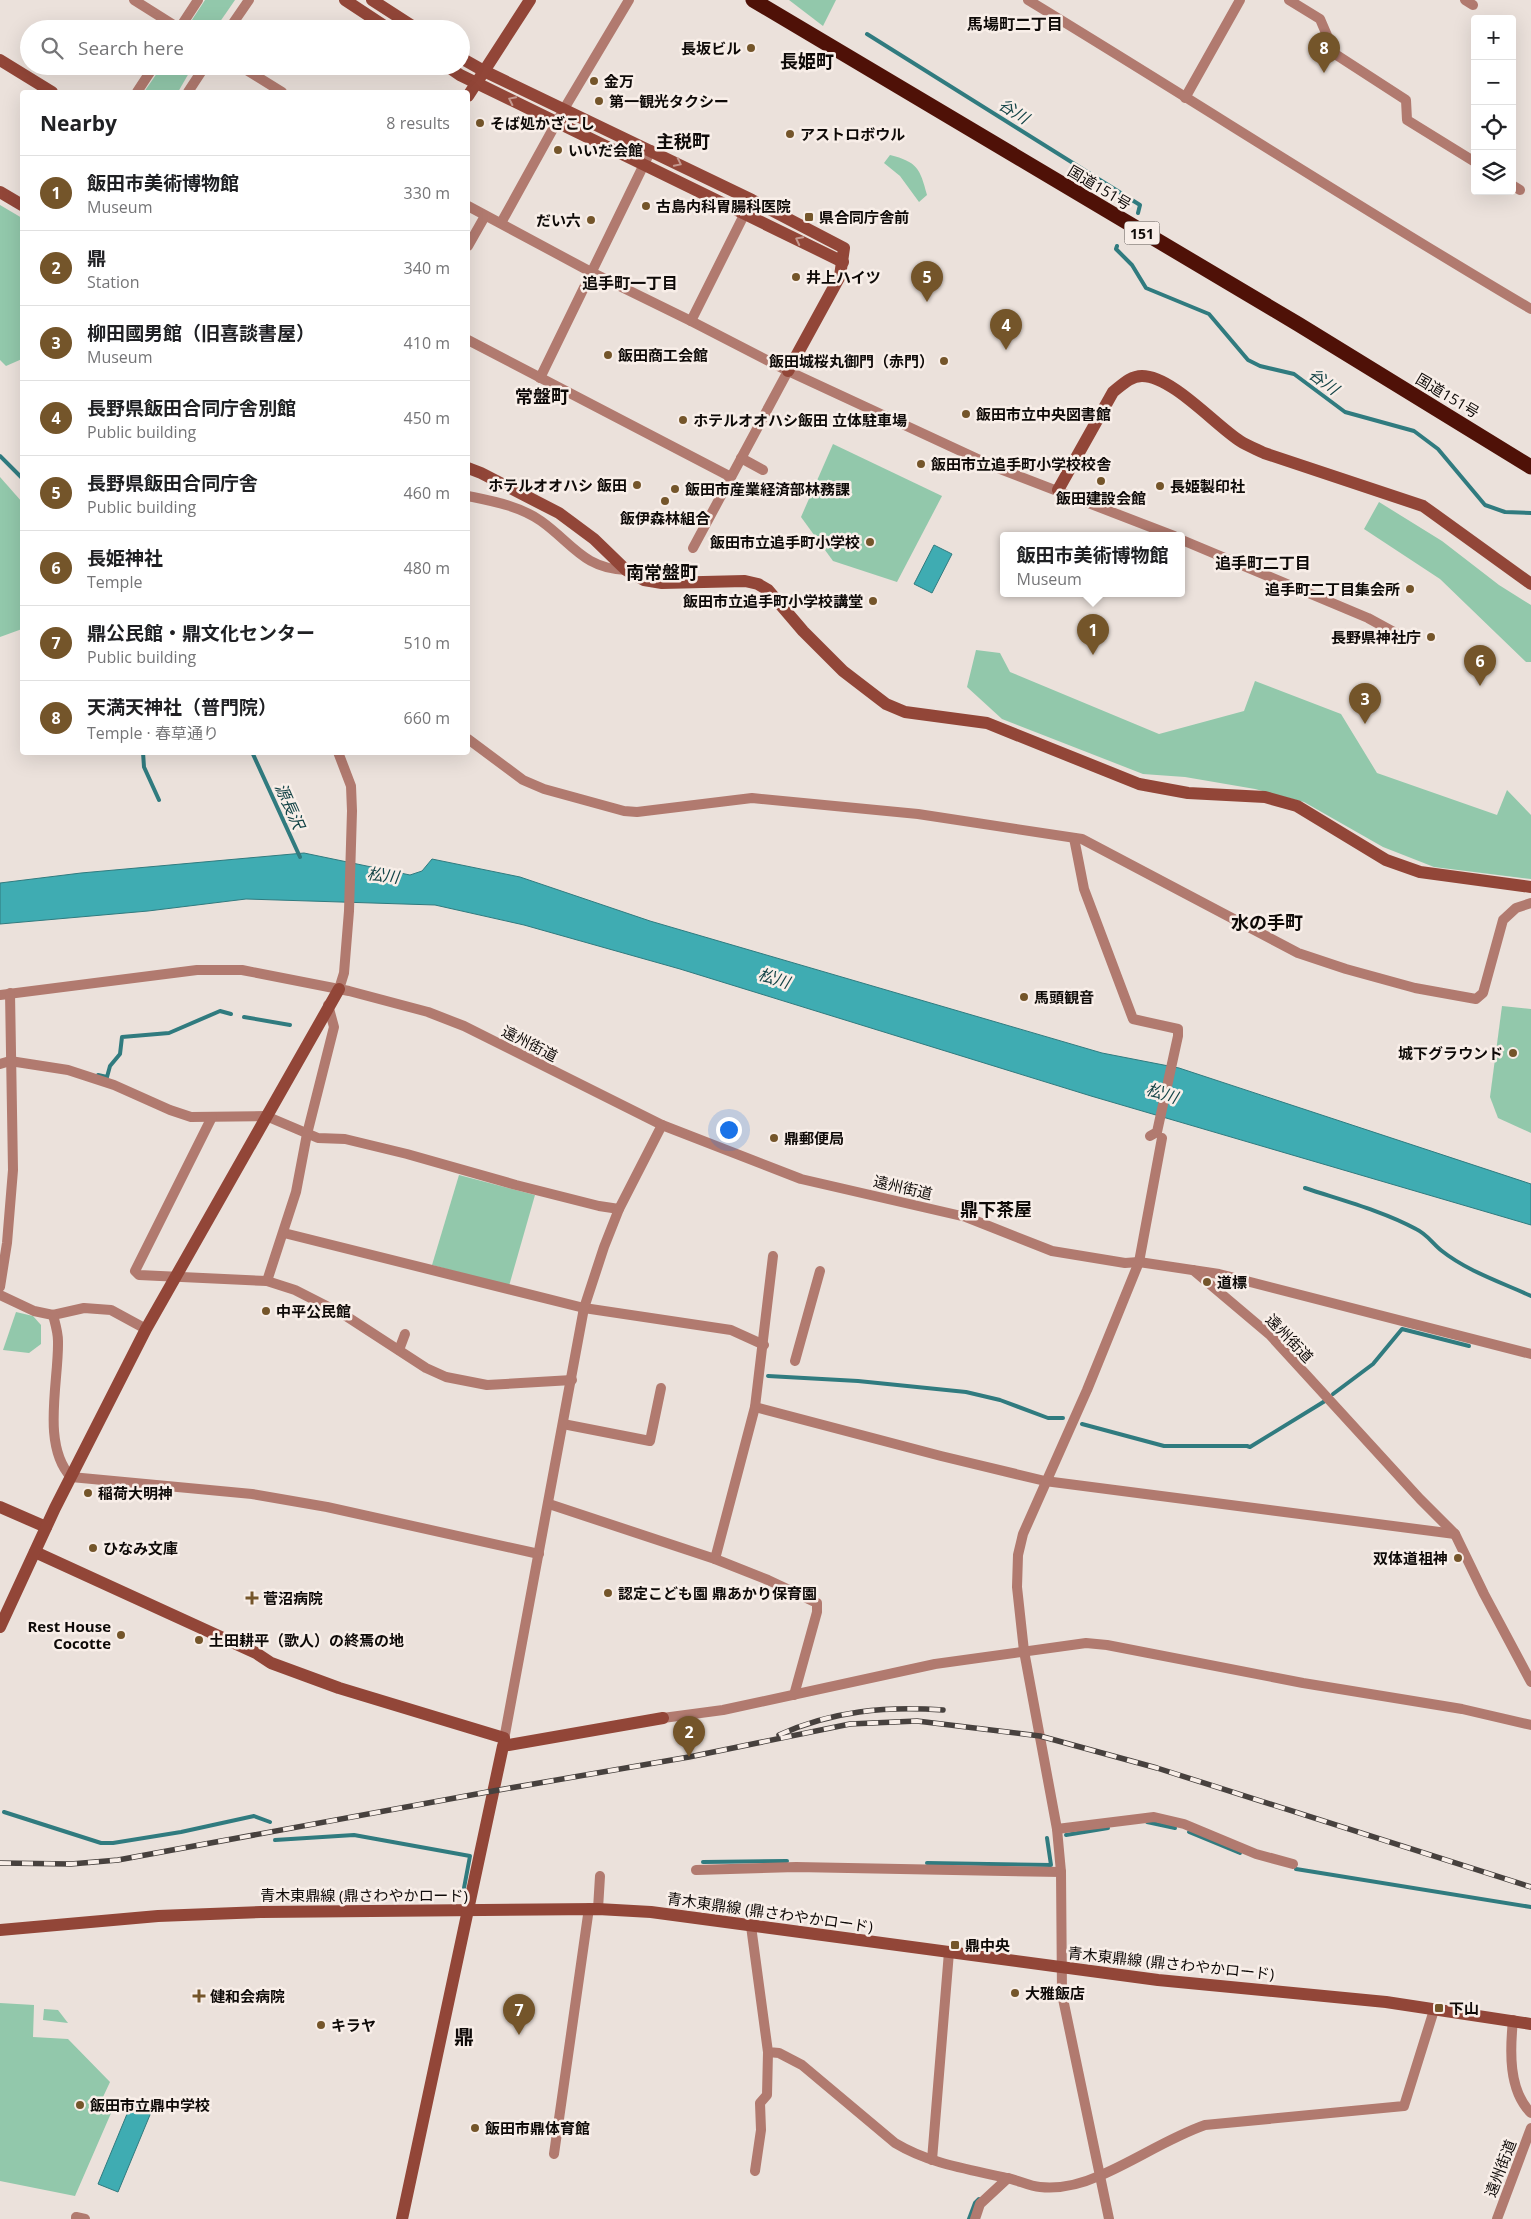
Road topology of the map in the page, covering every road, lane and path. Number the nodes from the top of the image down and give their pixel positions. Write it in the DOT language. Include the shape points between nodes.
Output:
graph roads {
  1 [pos="134,0"];
  2 [pos="198,0"];
  3 [pos="248,0"];
  4 [pos="345,0"];
  5 [pos="372,0"];
  6 [pos="530,0"];
  7 [pos="629,0"];
  8 [pos="753,0"];
  9 [pos="1028,0"];
  10 [pos="1240,0"];
  11 [pos="1288,0"];
  12 [pos="166,20"];
  13 [pos="184,20"];
  14 [pos="235,20"];
  15 [pos="375,20"];
  16 [pos="403,20"];
  17 [pos="470,63"];
  18 [pos="2,64"];
  19 [pos="484,71"];
  20 [pos="20,74"];
  21 [pos="22,75"];
  22 [pos="148,75"];
  23 [pos="199,75"];
  24 [pos="255,75"];
  25 [pos="463,75"];
  26 [pos="476,82"];
  27 [pos="48,90"];
  28 [pos="138,90"];
  29 [pos="189,90"];
  30 [pos="279,90"];
  31 [pos="470,92"];
  32 [pos="1185,98"];
  33 [pos="564,109"];
  34 [pos="557,122"];
  35 [pos="652,150"];
  36 [pos="1471,160"];
  37 [pos="645,164"];
  38 [pos="0,192"];
  39 [pos="20,204"];
  40 [pos="470,207"];
  41 [pos="745,213"];
  42 [pos="485,216"];
  43 [pos="501,223"];
  44 [pos="470,242"];
  45 [pos="843,262"];
  46 [pos="591,272"];
  47 [pos="1531,309"];
  48 [pos="691,321"];
  49 [pos="470,341"];
  50 [pos="788,371"];
  51 [pos="540,378"];
  52 [pos="742,458"];
  53 [pos="1531,467"];
  54 [pos="470,469"];
  55 [pos="763,470"];
  56 [pos="731,477"];
  57 [pos="1058,490"];
  58 [pos="470,497"];
  59 [pos="1164,532"];
  60 [pos="1185,541"];
  61 [pos="693,548"];
  62 [pos="626,570"];
  63 [pos="1531,584"];
  64 [pos="1401,636"];
  65 [pos="470,740"];
  66 [pos="339,755"];
  67 [pos="1074,838"];
  68 [pos="1531,887"];
  69 [pos="1531,903"];
  70 [pos="339,988"];
  71 [pos="5,994"];
  72 [pos="328,1005"];
  73 [pos="5,1063"];
  74 [pos="266,1116"];
  75 [pos="212,1117"];
  76 [pos="662,1125"];
  77 [pos="307,1134"];
  78 [pos="619,1209"];
  79 [pos="284,1233"];
  80 [pos="773,1256"];
  81 [pos="1139,1262"];
  82 [pos="1192,1269"];
  83 [pos="820,1270"];
  84 [pos="174,1278"];
  85 [pos="267,1281"];
  86 [pos="0,1286"];
  87 [pos="0,1294"];
  88 [pos="584,1308"];
  89 [pos="53,1314"];
  90 [pos="146,1329"];
  91 [pos="405,1334"];
  92 [pos="764,1345"];
  93 [pos="399,1350"];
  94 [pos="1531,1354"];
  95 [pos="795,1361"];
  96 [pos="572,1380"];
  97 [pos="661,1388"];
  98 [pos="756,1407"];
  99 [pos="563,1424"];
  100 [pos="71,1477"];
  101 [pos="1045,1481"];
  102 [pos="549,1504"];
  103 [pos="0,1506"];
  104 [pos="46,1528"];
  105 [pos="1455,1534"];
  106 [pos="35,1552"];
  107 [pos="539,1554"];
  108 [pos="715,1559"];
  109 [pos="0,1627"];
  110 [pos="1024,1650"];
  111 [pos="1531,1682"];
  112 [pos="794,1695"];
  113 [pos="663,1718"];
  114 [pos="1531,1725"];
  115 [pos="503,1742"];
  116 [pos="1057,1829"];
  117 [pos="1293,1864"];
  118 [pos="696,1870"];
  119 [pos="1061,1872"];
  120 [pos="600,1876"];
  121 [pos="594,1909"];
  122 [pos="467,1910"];
  123 [pos="751,1926"];
  124 [pos="0,1930"];
  125 [pos="948,1952"];
  126 [pos="1062,1968"];
  127 [pos="1434,2010"];
  128 [pos="1513,2020"];
  129 [pos="1531,2024"];
  130 [pos="768,2052"];
  131 [pos="1531,2113"];
  132 [pos="1531,2128"];
  133 [pos="554,2154"];
  134 [pos="932,2160"];
  135 [pos="755,2171"];
  136 [pos="1099,2176"];
  137 [pos="1008,2178"];
  138 [pos="76,2219"];
  139 [pos="85,2219"];
  140 [pos="402,2219"];
  141 [pos="975,2219"];
  142 [pos="1109,2219"];
  143 [pos="1497,2219"];
  1 -- 12 [label="street"];
  2 -- 13 [label="street"];
  3 -- 14 [label="street"];
  4 -- 15 [label="street"];
  5 -- 16 [label="street"];
  6 -- 19 [label="street"];
  7 -- 33 [label="street"];
  8 -- 53 [label="highway, 国道151号 / 151" via="1298,324"];
  9 -- 32 [label="street"];
  10 -- 32 [label="street"];
  11 -- 36 [label="street" via="1320,19 1335,54 1406,100 1407,120"];
  17 -- 19 [label="street"];
  18 -- 20 [label="street"];
  19 -- 26 [label="street"];
  19 -- 33 [label="street"];
  21 -- 27 [label="street"];
  22 -- 28 [label="street"];
  23 -- 29 [label="street"];
  24 -- 30 [label="street"];
  25 -- 26 [label="street"];
  26 -- 31 [label="street"];
  34 -- 26 [label="street, one-way"];
  32 -- 47 [label="street"];
  33 -- 34 [label="street"];
  33 -- 35 [label="street"];
  34 -- 37 [label="street"];
  34 -- 43 [label="street"];
  35 -- 37 [label="street"];
  35 -- 45 [label="street, one-way" via="844,248"];
  37 -- 41 [label="street"];
  37 -- 46 [label="street"];
  38 -- 39 [label="street"];
  40 -- 42 [label="street"];
  45 -- 41 [label="street, one-way"];
  41 -- 48 [label="street"];
  42 -- 43 [label="street"];
  42 -- 44 [label="street"];
  43 -- 46 [label="street"];
  45 -- 50 [label="street" via="832,292"];
  46 -- 48 [label="street"];
  46 -- 51 [label="street"];
  48 -- 50 [label="street"];
  49 -- 51 [label="street"];
  50 -- 52 [label="street"];
  50 -- 57 [label="street" via="995,467"];
  51 -- 56 [label="street"];
  52 -- 55 [label="street"];
  52 -- 56 [label="street"];
  54 -- 62 [label="street" via="559,513 594,539"];
  56 -- 61 [label="street"];
  57 -- 59 [label="street"];
  57 -- 63 [label="street" via="1113,392 1127,380 1142,376 1158,379 1186,397 1241,442 1264,453 1422,506"];
  58 -- 62 [label="street" via="523,511 540,520 593,564 610,570"];
  60 -- 64 [label="street" via="1368,618"];
  62 -- 68 [label="street" via="644,580 662,583 745,581 758,584 768,590 803,631 849,676 886,704 905,712 987,723 1139,784 1188,793 1265,797 1297,806 1386,860 1420,872"];
  65 -- 67 [label="street" via="523,780 624,811 761,799 918,814"];
  66 -- 70 [label="street" via="351,786 352,818 350,911 344,973"];
  67 -- 69 [label="street" via="1082,839 1298,953 1415,988 1476,999 1482,993 1503,920 1516,908"];
  67 -- 81 [label="street" via="1084,889 1133,1019 1178,1029 1156,1136"];
  70 -- 71 [label="street, 遠州街道" via="242,970 197,970"];
  70 -- 72 [label="street"];
  70 -- 76 [label="street, 遠州街道" via="428,1012 464,1026"];
  71 -- 73 [label="street"];
  72 -- 74 [label="street"];
  72 -- 77 [label="street" via="334,1027"];
  73 -- 75 [label="street" via="68,1070 114,1085 191,1118"];
  73 -- 86 [label="street" via="13,1170"];
  74 -- 75 [label="street"];
  74 -- 77 [label="street"];
  74 -- 84 [label="street"];
  75 -- 84 [label="street" via="135,1271 138,1275"];
  76 -- 78 [label="street"];
  76 -- 81 [label="street, 遠州街道" via="802,1179 966,1216 1052,1251 1126,1263"];
  77 -- 78 [label="street" via="318,1138 345,1139"];
  77 -- 79 [label="street"];
  78 -- 88 [label="street"];
  79 -- 85 [label="street"];
  79 -- 88 [label="street"];
  80 -- 92 [label="street"];
  81 -- 82 [label="street, 遠州街道"];
  81 -- 101 [label="street"];
  82 -- 94 [label="street"];
  82 -- 105 [label="street, 遠州街道" via="1270,1335"];
  83 -- 95 [label="street"];
  84 -- 85 [label="street"];
  84 -- 90 [label="street"];
  85 -- 93 [label="street" via="295,1290 346,1316"];
  87 -- 89 [label="street" via="34,1311"];
  88 -- 92 [label="street" via="731,1330"];
  88 -- 96 [label="street"];
  89 -- 90 [label="street" via="84,1308 111,1310"];
  89 -- 100 [label="street" via="58,1340 54,1409 57,1446 64,1469"];
  90 -- 100 [label="street"];
  91 -- 93 [label="street"];
  92 -- 98 [label="street"];
  93 -- 96 [label="street" via="446,1377 487,1385"];
  96 -- 99 [label="street"];
  97 -- 99 [label="street" via="650,1441"];
  98 -- 101 [label="street"];
  98 -- 108 [label="street"];
  99 -- 102 [label="street"];
  100 -- 104 [label="street"];
  100 -- 107 [label="street" via="252,1494 328,1507"];
  101 -- 105 [label="street"];
  101 -- 110 [label="street" via="1023,1534 1018,1555 1017,1587"];
  102 -- 107 [label="street"];
  102 -- 108 [label="street"];
  103 -- 104 [label="street"];
  104 -- 106 [label="street"];
  105 -- 111 [label="street, 遠州街道"];
  106 -- 109 [label="street"];
  106 -- 115 [label="street" via="256,1653 271,1663"];
  107 -- 115 [label="street"];
  108 -- 112 [label="street" via="817,1603 818,1612"];
  110 -- 112 [label="street" via="909,1669"];
  110 -- 114 [label="street" via="1086,1643 1107,1645 1303,1683 1462,1709"];
  110 -- 116 [label="street"];
  112 -- 113 [label="street" via="724,1710"];
  113 -- 115 [label="street"];
  115 -- 122 [label="street"];
  116 -- 117 [label="street" via="1154,1817 1184,1824 1256,1854"];
  116 -- 119 [label="street"];
  118 -- 119 [label="street" via="796,1867"];
  119 -- 126 [label="street"];
  120 -- 121 [label="street"];
  121 -- 122 [label="street, 青木東鼎線 (鼎さわやかロード)"];
  121 -- 123 [label="street, 青木東鼎線 (鼎さわやかロード)" via="651,1912"];
  121 -- 133 [label="street"];
  122 -- 124 [label="street, 青木東鼎線 (鼎さわやかロード)" via="284,1911 158,1916"];
  122 -- 140 [label="street"];
  123 -- 125 [label="street, 青木東鼎線 (鼎さわやかロード)"];
  123 -- 130 [label="street"];
  125 -- 126 [label="street, 青木東鼎線 (鼎さわやかロード)"];
  125 -- 134 [label="street"];
  126 -- 127 [label="street, 青木東鼎線 (鼎さわやかロード)" via="1386,2002"];
  126 -- 136 [label="street" via="1062,1994"];
  127 -- 128 [label="street, 青木東鼎線 (鼎さわやかロード)"];
  127 -- 136 [label="street" via="1404,2106 1205,2125 1186,2131"];
  128 -- 129 [label="street, 青木東鼎線 (鼎さわやかロード)"];
  128 -- 131 [label="street" via="1510,2061 1517,2086"];
  130 -- 134 [label="street" via="779,2052 802,2065 895,2143"];
  130 -- 135 [label="street" via="767,2095 760,2104 761,2130"];
  132 -- 143 [label="street, 遠州街道"];
  134 -- 137 [label="street"];
  136 -- 137 [label="street" via="1074,2185 1039,2187"];
  136 -- 142 [label="street"];
  137 -- 141 [label="street" via="980,2204"];
  138 -- 139 [label="street"];
}
